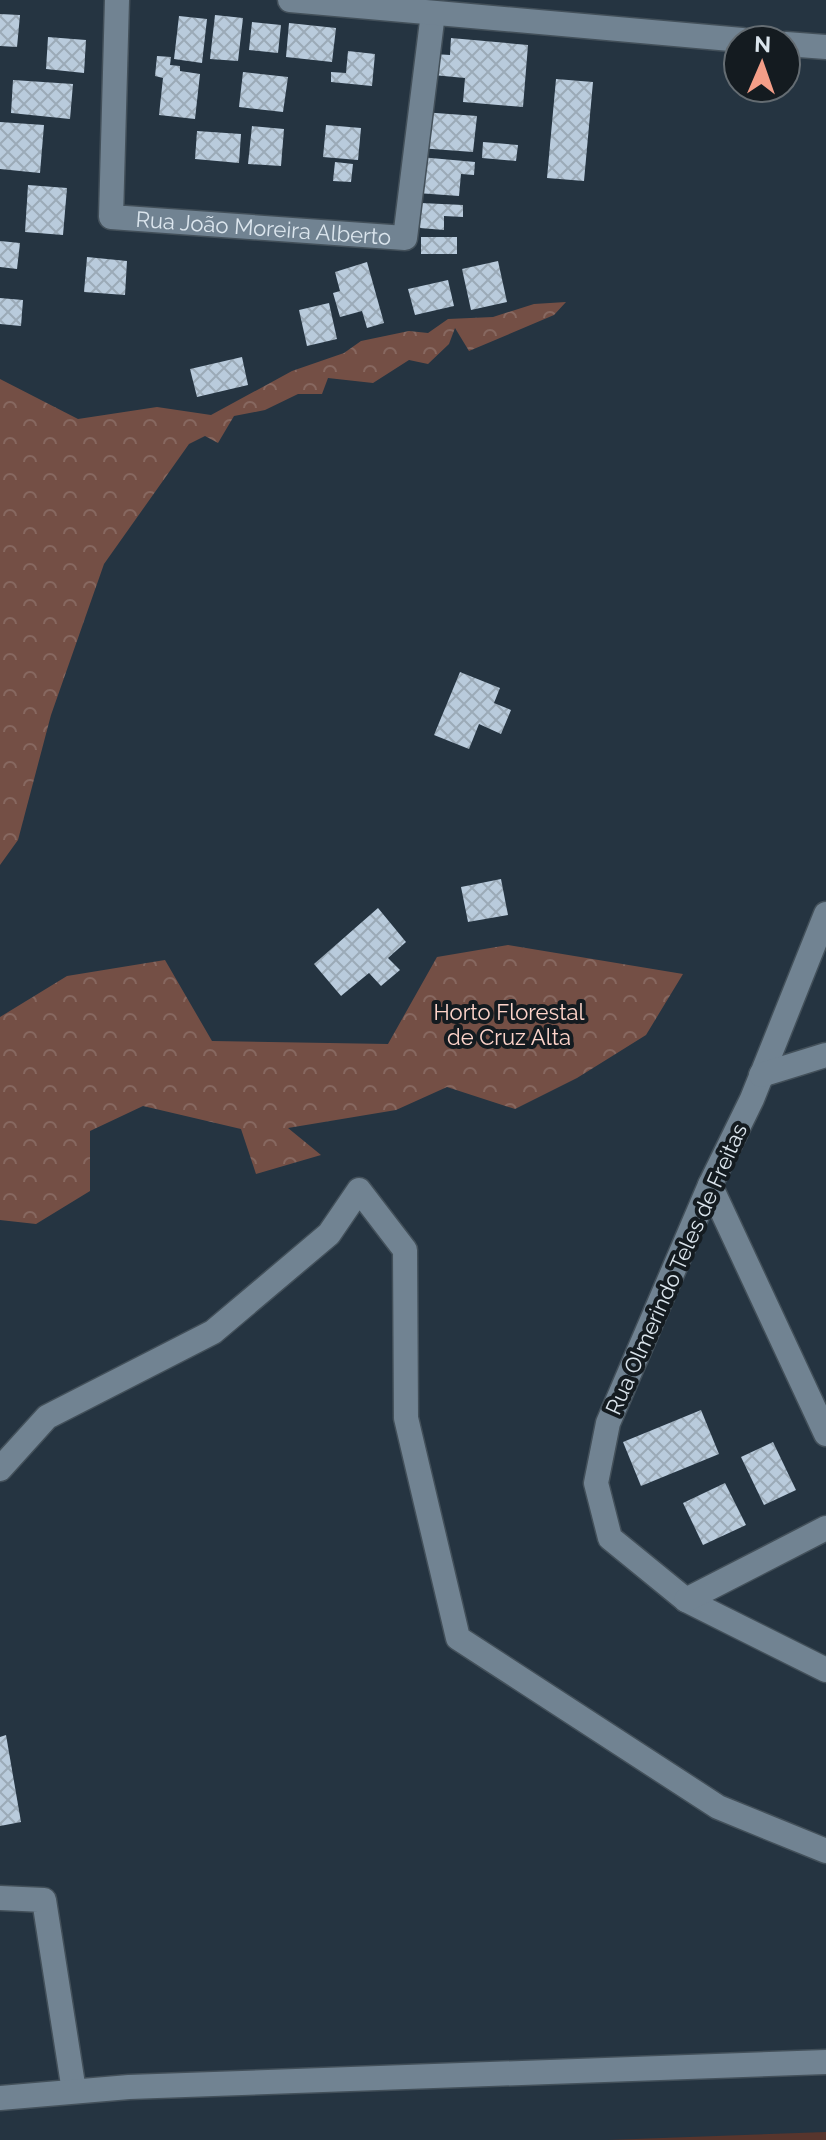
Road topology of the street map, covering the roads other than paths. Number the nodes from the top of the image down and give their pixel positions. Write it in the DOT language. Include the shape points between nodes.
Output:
graph roads {
  1 [pos="117,0"];
  2 [pos="290,0"];
  3 [pos="433,13"];
  4 [pos="722,38"];
  5 [pos="802,45"];
  6 [pos="826,47"];
  7 [pos="826,914"];
  8 [pos="826,1055"];
  9 [pos="761,1075"];
  10 [pos="710,1185"];
  11 [pos="826,1434"];
  12 [pos="0,1469"];
  13 [pos="826,1528"];
  14 [pos="686,1600"];
  15 [pos="826,1670"];
  16 [pos="826,1851"];
  17 [pos="0,1898"];
  18 [pos="826,2062"];
  19 [pos="74,2091"];
  20 [pos="0,2098"];
  1 -- 3 [label="street, Rua João Moreira Alberto" via="111,217 405,238"];
  2 -- 3 [label="street"];
  3 -- 4 [label="street"];
  5 -- 6 [label="street"];
  7 -- 9 [label="street, Rua Olmerindo Teles de Freitas"];
  8 -- 9 [label="street"];
  9 -- 10 [label="street, Rua Olmerindo Teles de Freitas"];
  10 -- 11 [label="street"];
  10 -- 14 [label="street, Rua Olmerindo Teles de Freitas" via="608,1423 596,1483 610,1538"];
  12 -- 16 [label="street" via="47,1417 213,1332 329,1234 359,1190 405,1250 406,1418 458,1638 718,1807"];
  13 -- 14 [label="street"];
  14 -- 15 [label="street, Rua Olmerindo Teles de Freitas"];
  17 -- 19 [label="street" via="44,1900"];
  18 -- 19 [label="street"];
  19 -- 20 [label="street"];
}
